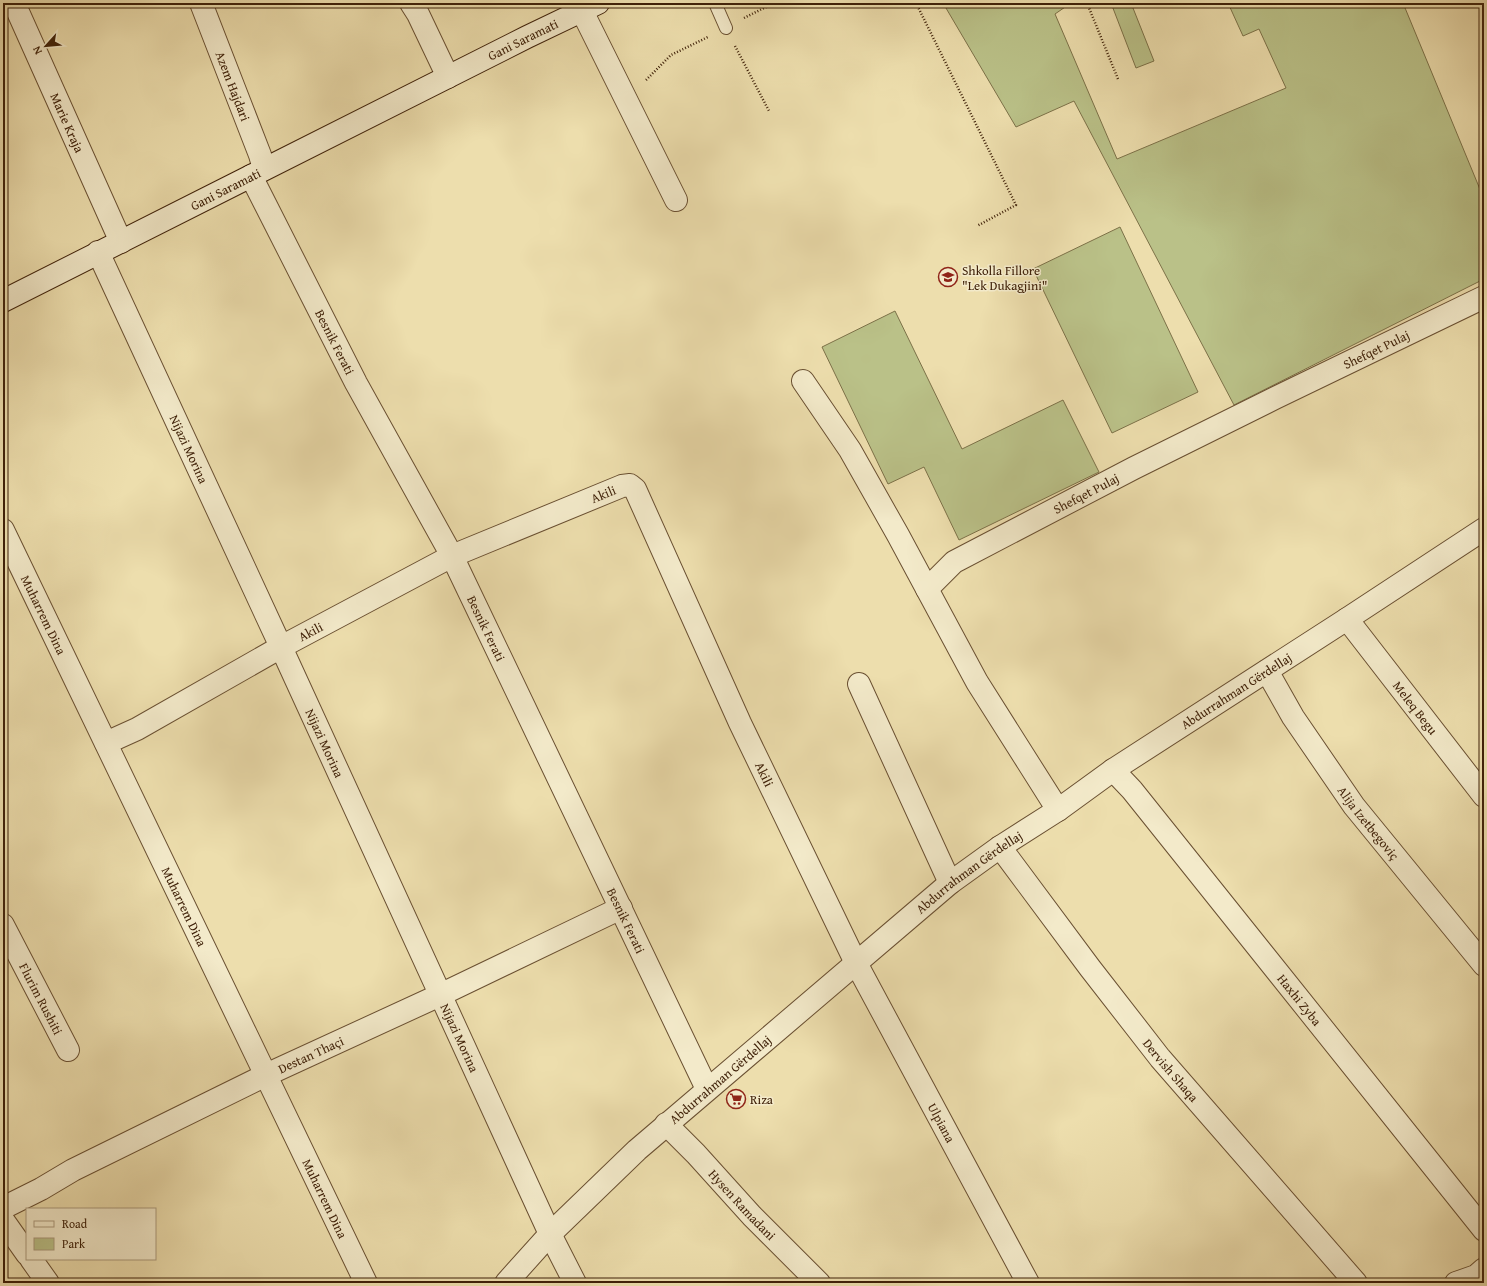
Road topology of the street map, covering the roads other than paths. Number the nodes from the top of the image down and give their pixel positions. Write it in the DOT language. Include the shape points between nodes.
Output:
graph roads {
  1 [pos="14,3"];
  2 [pos="201,3"];
  3 [pos="411,3"];
  4 [pos="714,3"];
  5 [pos="590,7"];
  6 [pos="726,28"];
  7 [pos="448,77"];
  8 [pos="257,173"];
  9 [pos="676,200"];
  10 [pos="121,242"];
  11 [pos="98,252"];
  12 [pos="1484,297"];
  13 [pos="3,301"];
  14 [pos="803,381"];
  15 [pos="1484,529"];
  16 [pos="3,530"];
  17 [pos="452,556"];
  18 [pos="927,589"];
  19 [pos="1348,619"];
  20 [pos="281,646"];
  21 [pos="1267,671"];
  22 [pos="859,684"];
  23 [pos="106,743"];
  24 [pos="1114,770"];
  25 [pos="1484,796"];
  26 [pos="1058,810"];
  27 [pos="1000,846"];
  28 [pos="950,883"];
  29 [pos="621,908"];
  30 [pos="3,925"];
  31 [pos="856,963"];
  32 [pos="1484,965"];
  33 [pos="440,995"];
  34 [pos="68,1050"];
  35 [pos="266,1074"];
  36 [pos="707,1089"];
  37 [pos="666,1124"];
  38 [pos="3,1208"];
  39 [pos="3,1220"];
  40 [pos="1484,1230"];
  41 [pos="550,1234"];
  42 [pos="26,1253"];
  43 [pos="32,1260"];
  44 [pos="1484,1269"];
  45 [pos="48,1283"];
  46 [pos="366,1283"];
  47 [pos="506,1283"];
  48 [pos="575,1283"];
  49 [pos="819,1283"];
  50 [pos="1028,1283"];
  51 [pos="1356,1283"];
  52 [pos="1456,1283"];
  1 -- 10 [label="street, Marie Kraja"];
  2 -- 8 [label="street, Azem Hajdari" via="260,155"];
  3 -- 7 [label="street"];
  4 -- 6 [label="lane"];
  5 -- 7 [label="street, Gani Saramati"];
  5 -- 9 [label="street"];
  7 -- 8 [label="street, Gani Saramati"];
  8 -- 10 [label="street, Gani Saramati"];
  8 -- 17 [label="street, Besnik Ferati" via="356,383"];
  10 -- 11 [label="street, Gani Saramati"];
  11 -- 13 [label="street, Gani Saramati"];
  11 -- 20 [label="street, Nijazi Morina"];
  12 -- 18 [label="street, Shefqet Pulaj" via="1134,468 954,562"];
  14 -- 18 [label="street" via="850,450"];
  15 -- 19 [label="street, Abdurrahman Gërdellaj"];
  16 -- 23 [label="street, Muharrem Dina"];
  17 -- 20 [label="street, Akili"];
  17 -- 29 [label="street, Besnik Ferati"];
  17 -- 31 [label="street, Akili" via="622,486 630,485 635,489 740,723"];
  18 -- 26 [label="street" via="977,682"];
  19 -- 21 [label="street, Abdurrahman Gërdellaj"];
  19 -- 25 [label="street, Meleq Begu"];
  20 -- 23 [label="street, Akili" via="137,729"];
  20 -- 33 [label="street, Nijazi Morina"];
  21 -- 24 [label="street, Abdurrahman Gërdellaj"];
  21 -- 32 [label="street, Alija Izetbegoviç" via="1293,717 1354,806"];
  22 -- 28 [label="street"];
  23 -- 35 [label="street, Muharrem Dina"];
  24 -- 26 [label="street, Abdurrahman Gërdellaj"];
  24 -- 40 [label="street, Haxhi Zyba"];
  26 -- 27 [label="street, Abdurrahman Gërdellaj"];
  27 -- 28 [label="street, Abdurrahman Gërdellaj"];
  27 -- 51 [label="street, Dervish Shaqa" via="1160,1058"];
  28 -- 31 [label="street, Abdurrahman Gërdellaj"];
  29 -- 33 [label="street, Destan Thaçi"];
  29 -- 36 [label="street, Besnik Ferati"];
  30 -- 34 [label="street, Flurim Rushiti"];
  31 -- 36 [label="street, Abdurrahman Gërdellaj"];
  31 -- 50 [label="street, Ulpiana"];
  33 -- 35 [label="street, Destan Thaçi"];
  33 -- 41 [label="street, Nijazi Morina"];
  35 -- 38 [label="street, Destan Thaçi" via="73,1170"];
  35 -- 46 [label="street, Muharrem Dina"];
  36 -- 37 [label="street, Abdurrahman Gërdellaj"];
  37 -- 41 [label="street, Abdurrahman Gërdellaj"];
  37 -- 49 [label="street, Hysen Ramadani"];
  39 -- 42 [label="street"];
  41 -- 47 [label="street, Abdurrahman Gërdellaj"];
  41 -- 48 [label="street, Nijazi Morina"];
  43 -- 45 [label="street"];
  44 -- 52 [label="street" via="1476,1276"];
}
